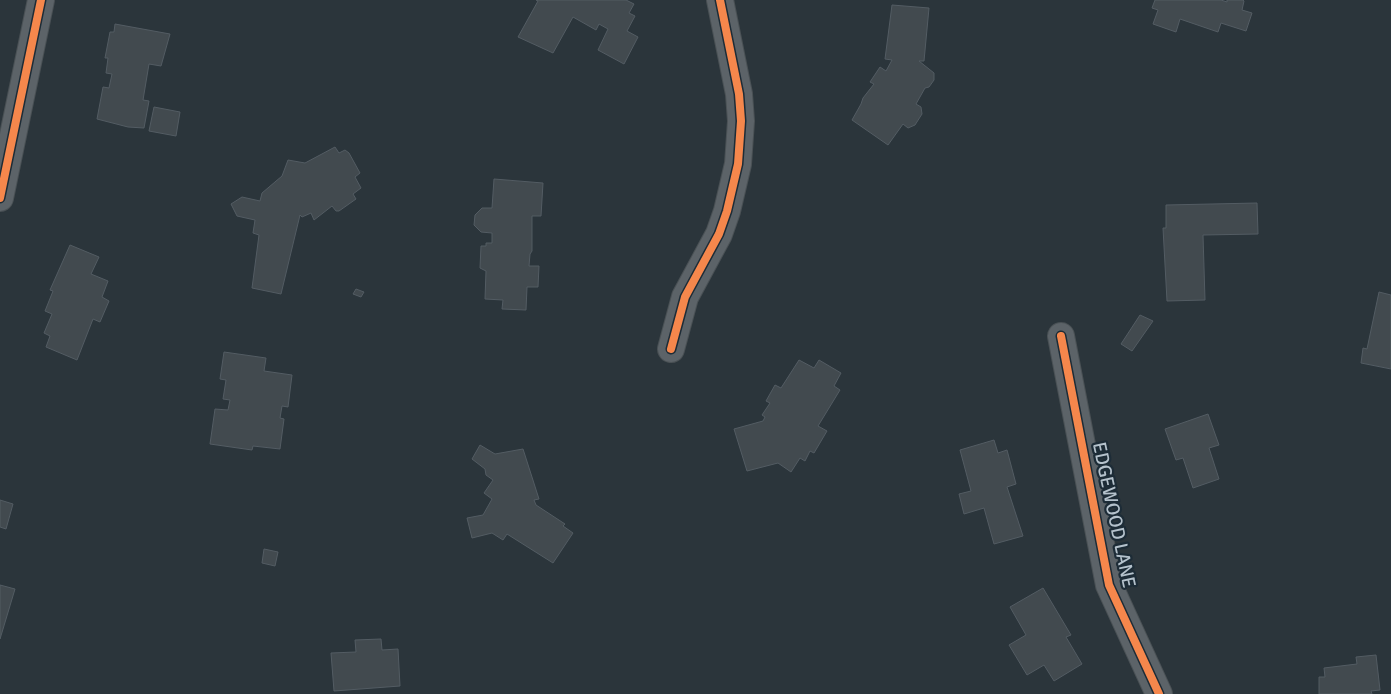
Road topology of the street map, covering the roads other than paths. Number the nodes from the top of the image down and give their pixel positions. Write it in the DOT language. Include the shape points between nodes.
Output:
graph roads {
  1 [pos="41,0"];
  2 [pos="720,0"];
  3 [pos="0,198"];
  4 [pos="1060,336"];
  5 [pos="671,349"];
  6 [pos="1159,694"];
  1 -- 3 [label="street"];
  2 -- 5 [label="street" via="739,94 738,164 727,211 715,242 685,297"];
  4 -- 6 [label="street, EDGEWOOD LANE" via="1109,585"];
}
